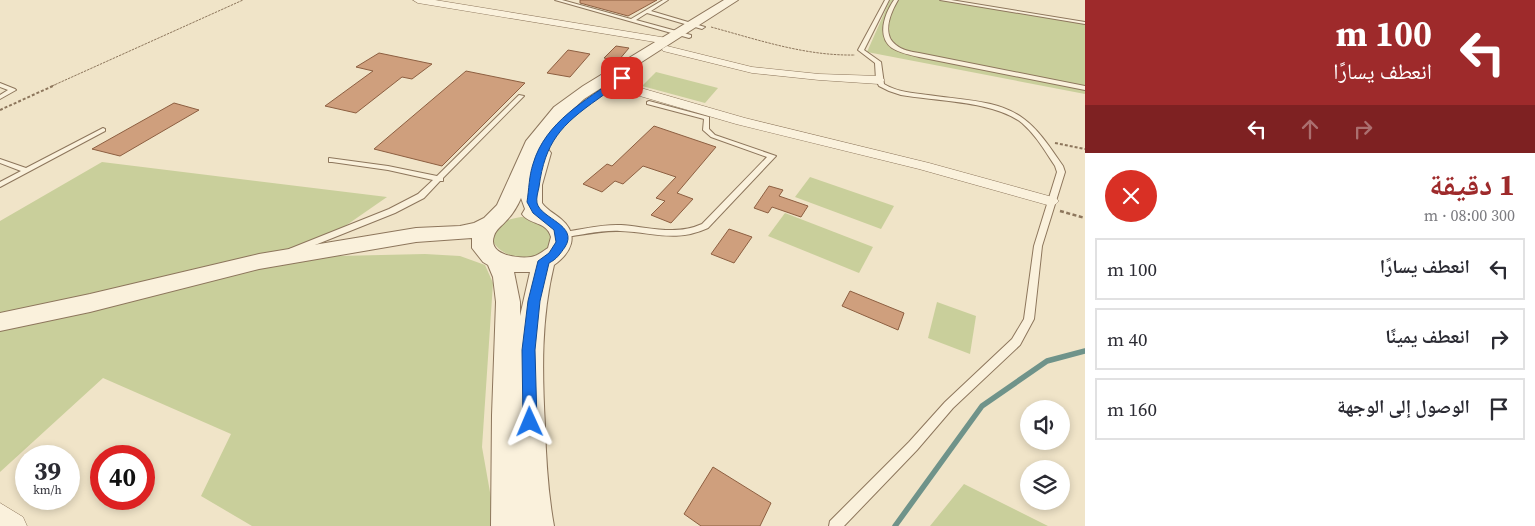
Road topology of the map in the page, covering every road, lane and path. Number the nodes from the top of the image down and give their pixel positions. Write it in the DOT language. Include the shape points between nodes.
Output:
graph roads {
  1 [pos="243,0"];
  2 [pos="418,0"];
  3 [pos="557,0"];
  4 [pos="666,0"];
  5 [pos="732,0"];
  6 [pos="744,0"];
  7 [pos="887,0"];
  8 [pos="896,0"];
  9 [pos="942,0"];
  10 [pos="646,11"];
  11 [pos="632,20"];
  12 [pos="1085,23"];
  13 [pos="686,34"];
  14 [pos="864,53"];
  15 [pos="879,80"];
  16 [pos="613,84"];
  17 [pos="0,85"];
  18 [pos="1085,88"];
  19 [pos="521,96"];
  20 [pos="0,97"];
  21 [pos="649,103"];
  22 [pos="0,110"];
  23 [pos="103,130"];
  24 [pos="1040,140"];
  25 [pos="1085,149"];
  26 [pos="332,160"];
  27 [pos="0,161"];
  28 [pos="27,171"];
  29 [pos="440,179"];
  30 [pos="0,185"];
  31 [pos="1050,204"];
  32 [pos="545,218"];
  33 [pos="1085,218"];
  34 [pos="492,222"];
  35 [pos="562,235"];
  36 [pos="389,241"];
  37 [pos="275,258"];
  38 [pos="494,259"];
  39 [pos="544,261"];
  40 [pos="0,322"];
  41 [pos="0,516"];
  42 [pos="14,526"];
  43 [pos="508,526"];
  44 [pos="537,526"];
  45 [pos="835,526"];
  1 -- 22 [label="path"];
  2 -- 13 [label="street"];
  3 -- 11 [label="lane"];
  4 -- 10 [label="lane"];
  5 -- 13 [label="street"];
  6 -- 13 [label="street"];
  7 -- 14 [label="lane" via="862,47"];
  8 -- 18 [label="lane" via="886,25 891,44 900,50"];
  9 -- 12 [label="lane"];
  10 -- 11 [label="lane"];
  10 -- 13 [label="lane"];
  11 -- 13 [label="lane"];
  13 -- 14 [label="path" via="845,56"];
  13 -- 15 [label="street" via="752,70"];
  13 -- 16 [label="street"];
  13 -- 34 [label="street" via="578,96 553,118 538,138 508,205"];
  14 -- 15 [label="lane" via="878,62"];
  15 -- 24 [label="lane" via="884,87 896,91 1002,110 1020,119"];
  16 -- 31 [label="street" via="741,121 924,166"];
  16 -- 32 [label="street" via="569,115 542,152 531,197 534,207"];
  17 -- 20 [label="lane" via="14,90"];
  19 -- 29 [label="lane"];
  21 -- 35 [label="lane" via="707,118 706,130 713,136 772,156 699,230 672,234 610,228"];
  23 -- 28 [label="lane"];
  24 -- 25 [label="path"];
  24 -- 31 [label="lane" via="1061,172"];
  26 -- 29 [label="lane"];
  27 -- 28 [label="lane"];
  28 -- 30 [label="lane"];
  29 -- 37 [label="lane" via="421,196 392,210"];
  31 -- 33 [label="path"];
  31 -- 45 [label="lane" via="1038,246 1029,318 1016,342 949,404"];
  32 -- 34 [label="street" via="524,213"];
  32 -- 35 [label="street"];
  34 -- 36 [label="street" via="463,233 421,234"];
  34 -- 38 [label="street" via="482,236 482,243"];
  35 -- 39 [label="street" via="559,249"];
  36 -- 37 [label="street"];
  36 -- 38 [label="street" via="449,245"];
  37 -- 40 [label="street" via="69,309"];
  38 -- 39 [label="street" via="522,266"];
  38 -- 43 [label="street" via="505,276 508,302"];
  39 -- 44 [label="street" via="534,301 528,350 532,495"];
  41 -- 42 [label="street"];
}
